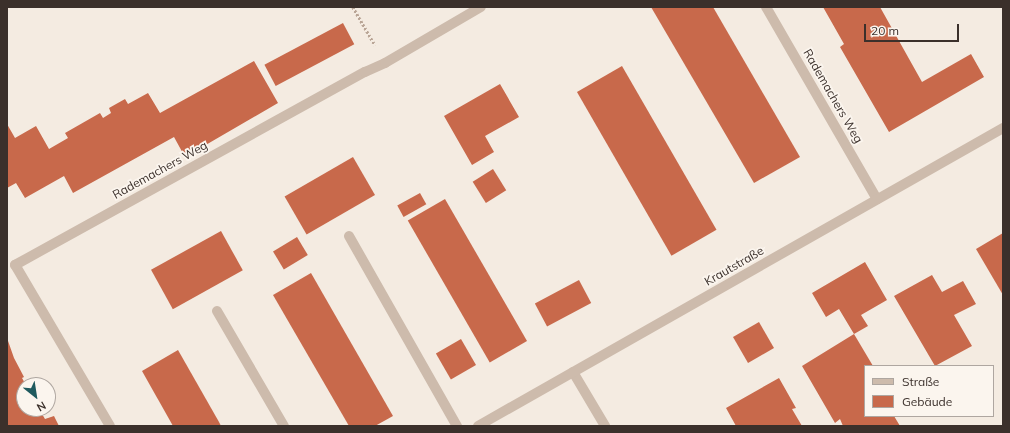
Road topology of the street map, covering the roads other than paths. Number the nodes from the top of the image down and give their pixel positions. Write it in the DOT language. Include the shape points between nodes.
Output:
graph roads {
  1 [pos="481,7"];
  2 [pos="766,7"];
  3 [pos="1003,128"];
  4 [pos="877,199"];
  5 [pos="349,236"];
  6 [pos="217,311"];
  7 [pos="573,372"];
  8 [pos="110,426"];
  9 [pos="284,426"];
  10 [pos="457,426"];
  11 [pos="478,426"];
  12 [pos="605,426"];
  1 -- 8 [label="street, Rademachers Weg" via="385,63 15,265"];
  2 -- 4 [label="street, Rademachers Weg"];
  3 -- 4 [label="street, Krautstraße"];
  4 -- 7 [label="street, Krautstraße"];
  5 -- 10 [label="street"];
  6 -- 9 [label="street"];
  7 -- 11 [label="street, Krautstraße"];
  7 -- 12 [label="street"];
}
